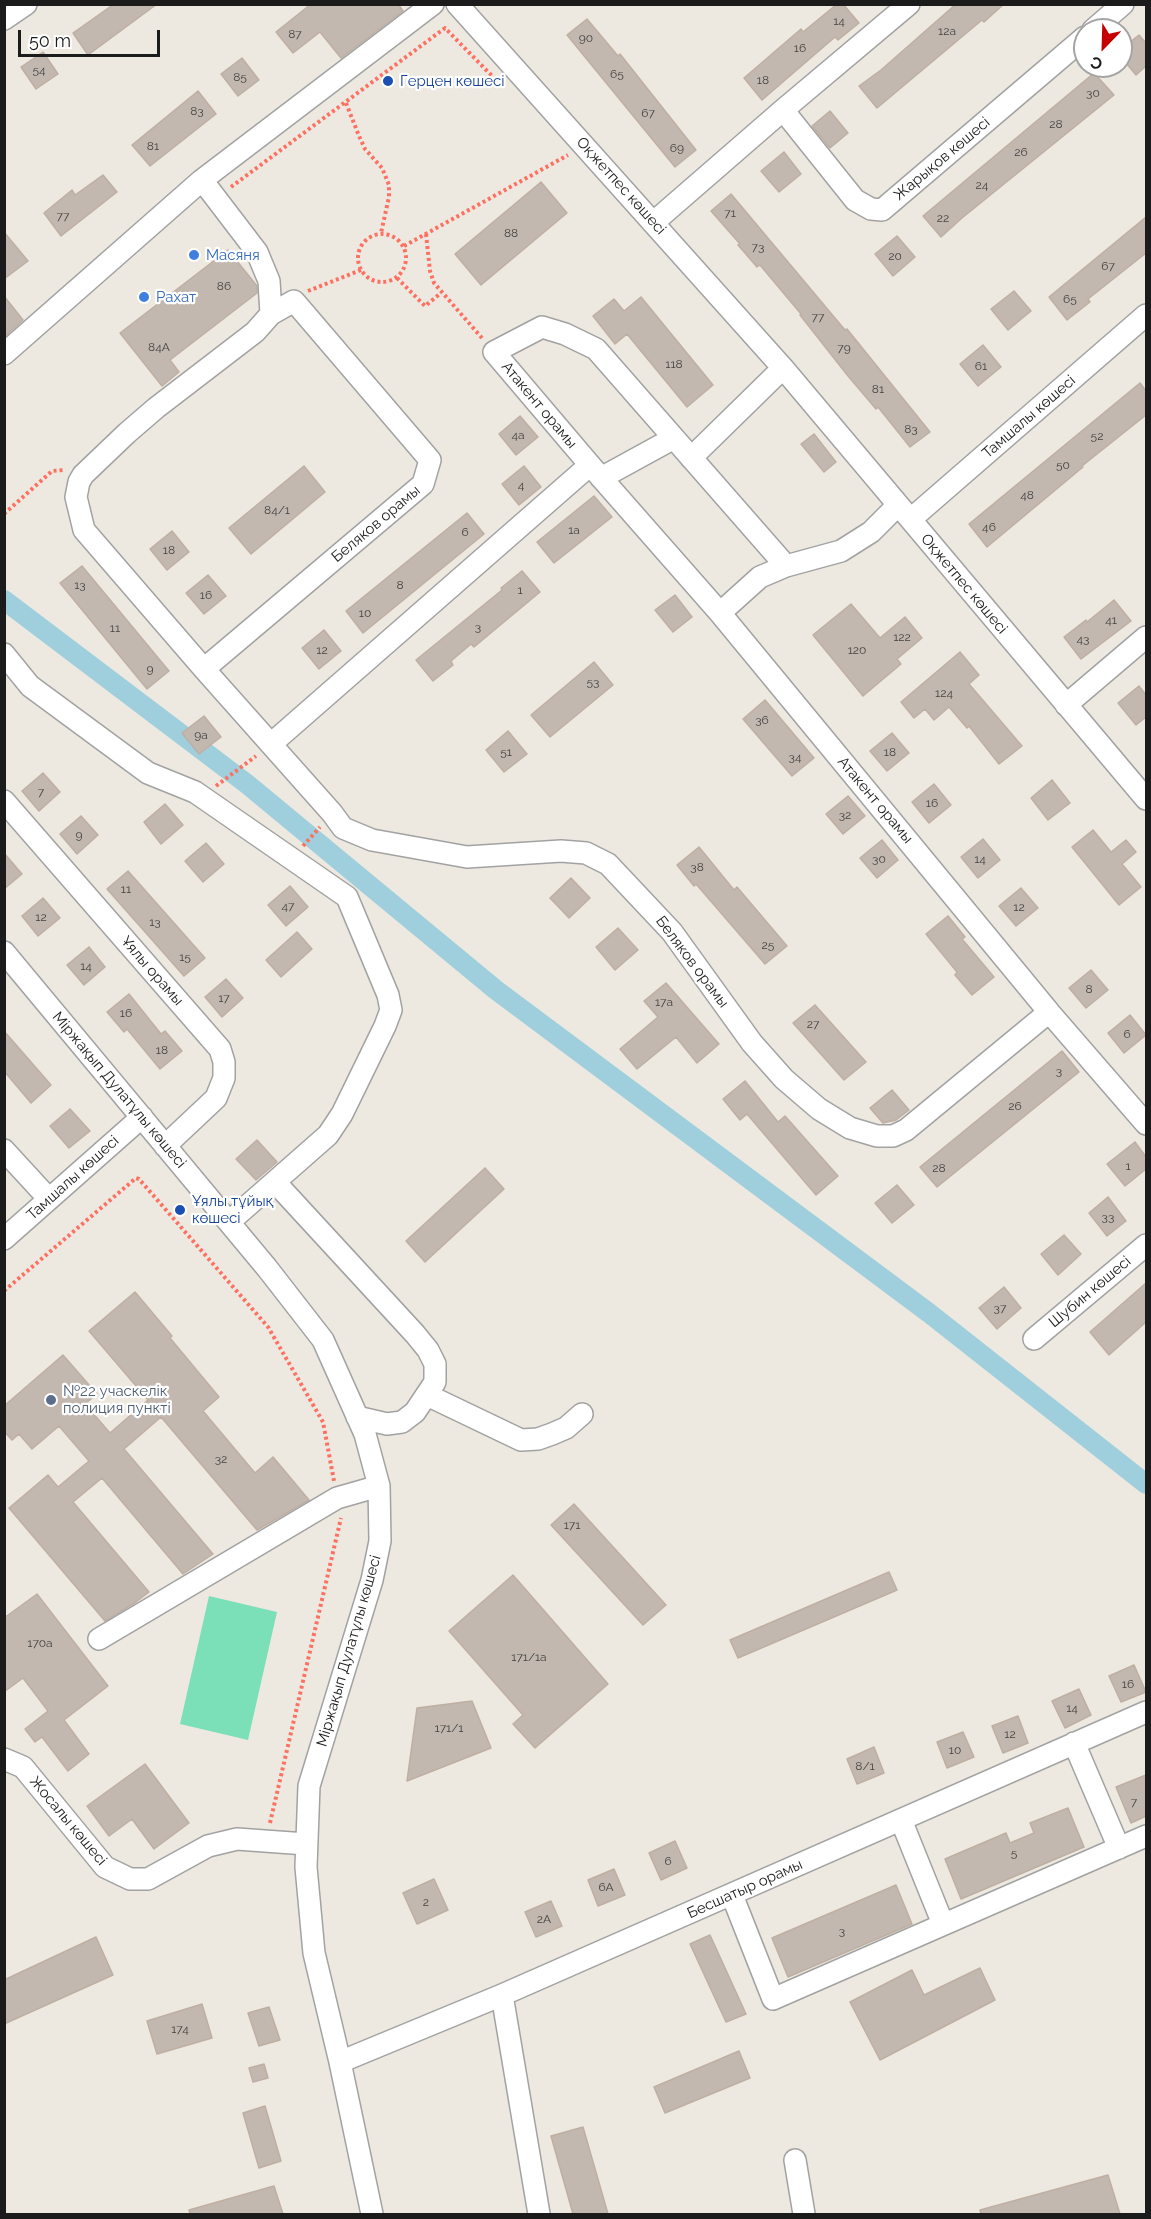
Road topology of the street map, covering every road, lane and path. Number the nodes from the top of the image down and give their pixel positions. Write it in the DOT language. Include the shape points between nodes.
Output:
graph roads {
  1 [pos="26,4"];
  2 [pos="433,4"];
  3 [pos="457,4"];
  4 [pos="909,4"];
  5 [pos="1123,4"];
  6 [pos="1107,18"];
  7 [pos="4,19"];
  8 [pos="1073,47"];
  9 [pos="503,87"];
  10 [pos="346,103"];
  11 [pos="783,110"];
  12 [pos="560,147"];
  13 [pos="202,180"];
  14 [pos="216,198"];
  15 [pos="654,222"];
  16 [pos="381,233"];
  17 [pos="426,234"];
  18 [pos="404,246"];
  19 [pos="361,270"];
  20 [pos="397,278"];
  21 [pos="441,293"];
  22 [pos="294,301"];
  23 [pos="271,314"];
  24 [pos="1146,315"];
  25 [pos="494,352"];
  26 [pos="4,354"];
  27 [pos="783,368"];
  28 [pos="674,438"];
  29 [pos="691,458"];
  30 [pos="92,467"];
  31 [pos="595,471"];
  32 [pos="904,512"];
  33 [pos="4,514"];
  34 [pos="786,566"];
  35 [pos="720,613"];
  36 [pos="1146,638"];
  37 [pos="4,654"];
  38 [pos="204,669"];
  39 [pos="1066,705"];
  40 [pos="271,744"];
  41 [pos="248,761"];
  42 [pos="233,773"];
  43 [pos="1146,799"];
  44 [pos="4,801"];
  45 [pos="4,952"];
  46 [pos="1049,1012"];
  47 [pos="142,1117"];
  48 [pos="1146,1124"];
  49 [pos="165,1146"];
  50 [pos="4,1150"];
  51 [pos="274,1182"];
  52 [pos="49,1199"];
  53 [pos="229,1222"];
  54 [pos="4,1239"];
  55 [pos="1146,1245"];
  56 [pos="4,1291"];
  57 [pos="1034,1339"];
  58 [pos="427,1395"];
  59 [pos="582,1414"];
  60 [pos="357,1417"];
  61 [pos="379,1486"];
  62 [pos="337,1498"];
  63 [pos="99,1639"];
  64 [pos="1146,1712"];
  65 [pos="1074,1743"];
  66 [pos="4,1760"];
  67 [pos="901,1820"];
  68 [pos="1146,1836"];
  69 [pos="265,1841"];
  70 [pos="306,1844"];
  71 [pos="1119,1848"];
  72 [pos="732,1895"];
  73 [pos="943,1924"];
  74 [pos="502,1995"];
  75 [pos="340,2062"];
  76 [pos="795,2160"];
  77 [pos="372,2214"];
  78 [pos="539,2214"];
  79 [pos="804,2214"];
  1 -- 7 [label="street"];
  2 -- 13 [label="street"];
  3 -- 15 [label="street, Оқжетпес көшесі"];
  4 -- 11 [label="street"];
  5 -- 6 [label="street"];
  8 -- 11 [label="street, Жарықов көшесі" via="882,210 855,200"];
  9 -- 10 [label="path" via="446,28"];
  10 -- 14 [label="path"];
  10 -- 16 [label="path" via="365,149 382,168 389,185"];
  11 -- 15 [label="street"];
  12 -- 17 [label="path" via="568,155"];
  13 -- 14 [label="street"];
  13 -- 26 [label="street"];
  14 -- 23 [label="street" via="257,252 269,281"];
  15 -- 27 [label="street, Оқжетпес көшесі"];
  16 -- 18 [label="path" via="398,239"];
  16 -- 19 [label="path" via="364,242 359,251"];
  17 -- 18 [label="path"];
  17 -- 21 [label="path" via="430,271"];
  18 -- 20 [label="path" via="405,269"];
  19 -- 20 [label="path" via="377,282"];
  19 -- 22 [label="path" via="310,289"];
  20 -- 21 [label="path" via="425,306"];
  21 -- 25 [label="path"];
  22 -- 23 [label="street"];
  22 -- 38 [label="street, Беляков орамы" via="430,460 423,484"];
  23 -- 30 [label="street, Беляков орамы" via="255,332 156,408"];
  24 -- 32 [label="street, Тамшалы көшесі"];
  25 -- 28 [label="street, Атакент орамы" via="542,327 565,334 596,349"];
  25 -- 31 [label="street, Атакент орамы"];
  27 -- 29 [label="street"];
  27 -- 32 [label="street, Оқжетпес көшесі"];
  28 -- 29 [label="street, Атакент орамы"];
  28 -- 31 [label="street"];
  29 -- 34 [label="street, Атакент орамы"];
  30 -- 33 [label="path" via="52,471"];
  30 -- 38 [label="street, Беляков орамы" via="79,482 76,497 84,530"];
  31 -- 35 [label="street, Атакент орамы"];
  31 -- 40 [label="street"];
  32 -- 34 [label="street, Тамшалы көшесі" via="842,551"];
  32 -- 39 [label="street, Оқжетпес көшесі"];
  34 -- 35 [label="street, Тамшалы көшесі" via="760,576"];
  35 -- 46 [label="street, Атакент орамы"];
  36 -- 39 [label="street"];
  37 -- 51 [label="street" via="30,686 148,774 195,792 347,897 391,1010 342,1114 328,1135"];
  38 -- 40 [label="street, Беляков орамы"];
  39 -- 43 [label="street, Оқжетпес көшесі"];
  40 -- 46 [label="street, Беляков орамы" via="342,828 372,840 467,856 586,853 608,864 672,932 752,1043 784,1079 819,1110 850,1128 878,1136 893,1136 906,1130"];
  41 -- 42 [label="path"];
  44 -- 49 [label="street, Ұялы орамы" via="220,1049 224,1078 216,1098"];
  45 -- 47 [label="street, Міржақып Дулатұлы көшесі"];
  46 -- 48 [label="street, Атакент орамы"];
  47 -- 49 [label="street, Міржақып Дулатұлы көшесі"];
  47 -- 52 [label="street, Тамшалы көшесі"];
  49 -- 53 [label="street, Міржақып Дулатұлы көшесі"];
  50 -- 52 [label="street"];
  51 -- 53 [label="street"];
  51 -- 58 [label="street" via="428,1350 435,1364 435,1383"];
  52 -- 54 [label="street, Тамшалы көшесі"];
  53 -- 60 [label="street, Міржақып Дулатұлы көшесі" via="322,1340"];
  55 -- 57 [label="street, Шубин көшесі"];
  56 -- 62 [label="path" via="136,1178 140,1179 268,1327 323,1422"];
  58 -- 59 [label="street" via="521,1440 552,1434"];
  58 -- 60 [label="street" via="402,1422 387,1424"];
  60 -- 61 [label="street, Міржақып Дулатұлы көшесі"];
  61 -- 62 [label="street"];
  61 -- 70 [label="street, Міржақып Дулатұлы көшесі" via="380,1541 372,1580 309,1786"];
  62 -- 63 [label="street"];
  62 -- 69 [label="path" via="341,1521"];
  64 -- 65 [label="street, Бесшатыр орамы"];
  65 -- 67 [label="street, Бесшатыр орамы"];
  65 -- 71 [label="street"];
  66 -- 69 [label="street, Жосалы көшесі" via="23,1767 105,1867 129,1878 148,1879 208,1846 237,1839"];
  67 -- 72 [label="street, Бесшатыр орамы"];
  67 -- 73 [label="street"];
  68 -- 71 [label="street"];
  69 -- 70 [label="street, Жосалы көшесі"];
  70 -- 75 [label="street, Міржақып Дулатұлы көшесі" via="315,1953"];
  71 -- 73 [label="street"];
  72 -- 73 [label="street" via="773,1999"];
  72 -- 74 [label="street, Бесшатыр орамы"];
  74 -- 75 [label="street, Бесшатыр орамы"];
  74 -- 78 [label="street"];
  75 -- 77 [label="street, Міржақып Дулатұлы көшесі"];
  76 -- 79 [label="street"];
}
